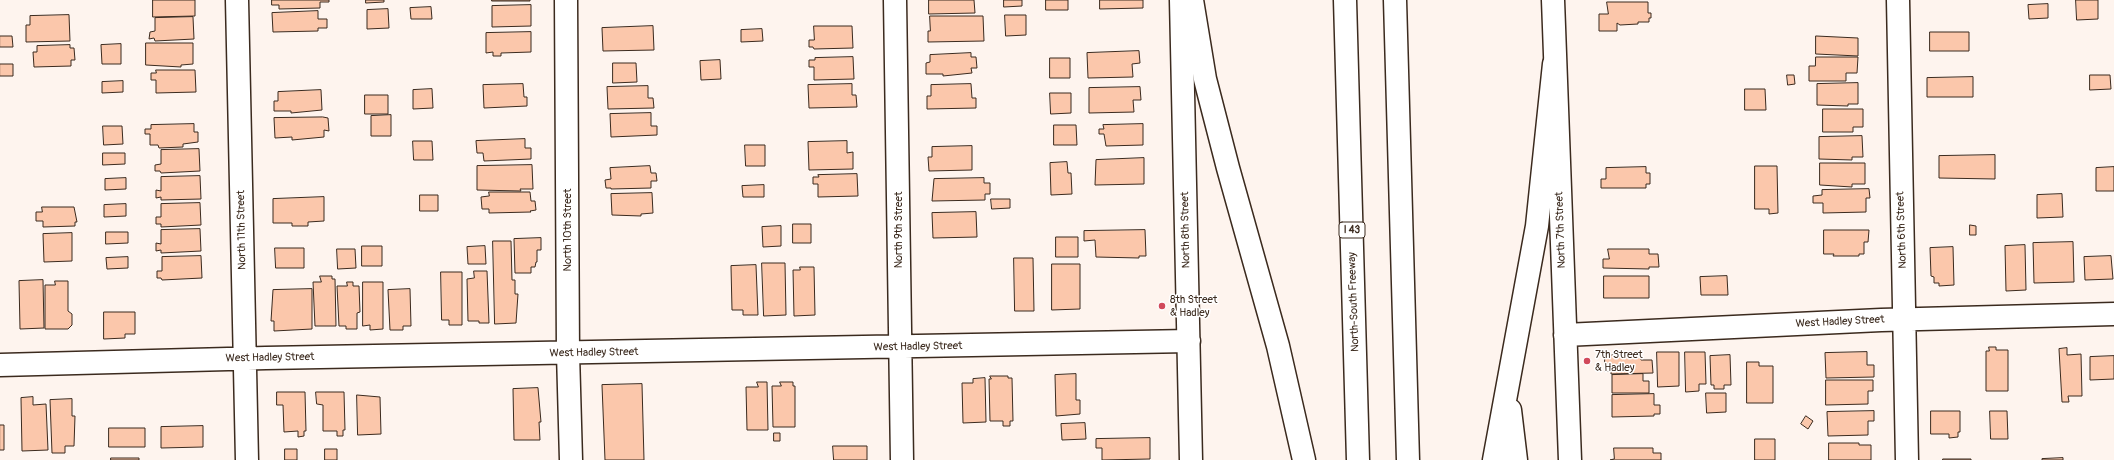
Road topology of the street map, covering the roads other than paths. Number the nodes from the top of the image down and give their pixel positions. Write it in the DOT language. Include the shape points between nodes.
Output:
graph roads {
  1 [pos="237,0"];
  2 [pos="566,0"];
  3 [pos="895,0"];
  4 [pos="1181,0"];
  5 [pos="1192,0"];
  6 [pos="1345,0"];
  7 [pos="1395,0"];
  8 [pos="1553,0"];
  9 [pos="1898,0"];
  10 [pos="1554,64"];
  11 [pos="2114,314"];
  12 [pos="1905,320"];
  13 [pos="1565,335"];
  14 [pos="1189,341"];
  15 [pos="900,347"];
  16 [pos="568,353"];
  17 [pos="244,358"];
  18 [pos="0,365"];
  19 [pos="1508,387"];
  20 [pos="247,460"];
  21 [pos="571,460"];
  22 [pos="902,460"];
  23 [pos="1191,460"];
  24 [pos="1304,460"];
  25 [pos="1358,460"];
  26 [pos="1408,460"];
  27 [pos="1494,460"];
  28 [pos="1516,460"];
  29 [pos="1570,460"];
  30 [pos="1907,460"];
  1 -- 17 [label="main road, North 11th Street"];
  2 -- 16 [label="main road, North 10th Street"];
  3 -- 15 [label="main road, North 9th Street"];
  4 -- 14 [label="main road, North 8th Street"];
  5 -- 24 [label="main road" via="1205,79 1278,346"];
  6 -- 25 [label="main road, North-South Freeway / I 43"];
  7 -- 26 [label="main road"];
  8 -- 10 [label="main road, North 7th Street"];
  9 -- 12 [label="main road, North 6th Street" via="1900,190"];
  10 -- 13 [label="main road, North 7th Street"];
  10 -- 19 [label="main road" via="1537,226"];
  11 -- 12 [label="main road, West Hadley Street"];
  12 -- 13 [label="main road, West Hadley Street"];
  12 -- 30 [label="main road, North 6th Street"];
  13 -- 29 [label="main road, North 7th Street"];
  14 -- 15 [label="main road, West Hadley Street"];
  14 -- 23 [label="main road, North 8th Street"];
  15 -- 16 [label="main road, West Hadley Street"];
  15 -- 22 [label="main road, North 9th Street"];
  16 -- 17 [label="main road, West Hadley Street"];
  16 -- 21 [label="main road, North 10th Street"];
  17 -- 18 [label="main road, West Hadley Street"];
  17 -- 20 [label="main road, North 11th Street"];
  19 -- 27 [label="main road"];
  19 -- 28 [label="main road"];
}
